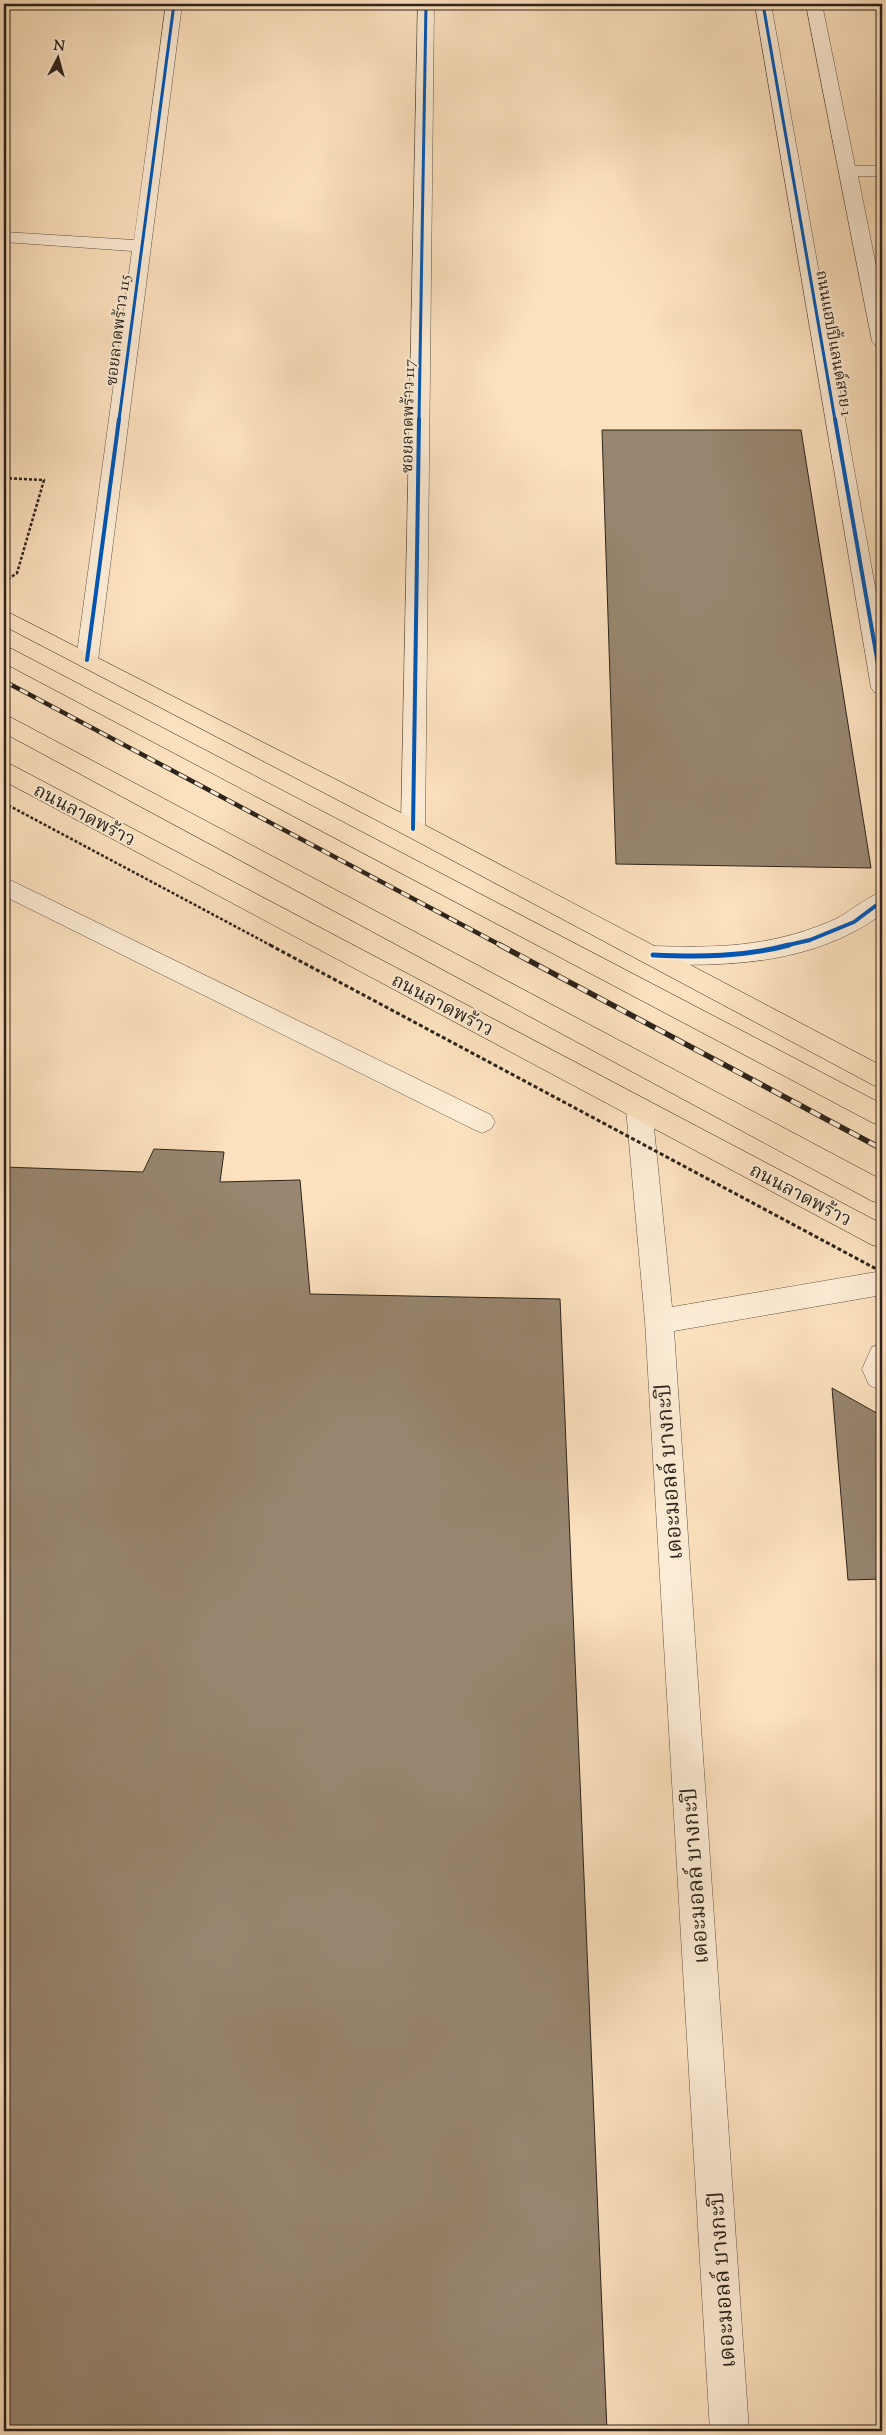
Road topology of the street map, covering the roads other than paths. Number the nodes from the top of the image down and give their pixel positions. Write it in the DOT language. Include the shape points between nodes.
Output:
graph roads {
  1 [pos="174,4"];
  2 [pos="426,4"];
  3 [pos="763,4"];
  4 [pos="814,4"];
  5 [pos="848,171"];
  6 [pos="882,172"];
  7 [pos="4,237"];
  8 [pos="140,246"];
  9 [pos="882,341"];
  10 [pos="4,617"];
  11 [pos="4,654"];
  12 [pos="86,660"];
  13 [pos="882,687"];
  14 [pos="4,723"];
  15 [pos="4,771"];
  16 [pos="413,829"];
  17 [pos="4,886"];
  18 [pos="882,901"];
  19 [pos="653,955"];
  20 [pos="882,1078"];
  21 [pos="639,1108"];
  22 [pos="882,1116"];
  23 [pos="482,1122"];
  24 [pos="882,1193"];
  25 [pos="882,1237"];
  26 [pos="882,1283"];
  27 [pos="658,1321"];
  28 [pos="882,1356"];
  29 [pos="882,1378"];
  30 [pos="730,2431"];
  1 -- 8 [label="street, ซอยลาดพร้าว 115"];
  2 -- 16 [label="street, ซอยลาดพร้าว 117"];
  3 -- 13 [label="street, ถนนแฮปปี้แลนด์สาย 1"];
  4 -- 5 [label="street"];
  5 -- 6 [label="street"];
  5 -- 9 [label="street"];
  7 -- 8 [label="street"];
  8 -- 12 [label="street, ซอยลาดพร้าว 115"];
  10 -- 12 [label="main road"];
  11 -- 22 [label="main road"];
  12 -- 16 [label="main road"];
  14 -- 24 [label="main road"];
  15 -- 21 [label="main road, ถนนลาดพร้าว"];
  16 -- 19 [label="main road"];
  17 -- 23 [label="street"];
  18 -- 19 [label="street" via="854,922 810,940 762,952 713,957"];
  19 -- 20 [label="main road"];
  21 -- 25 [label="main road, ถนนลาดพร้าว"];
  21 -- 27 [label="street, เดอะมอลล์ บางกะปิ"];
  26 -- 27 [label="street"];
  27 -- 30 [label="street, เดอะมอลล์ บางกะปิ"];
  28 -- 29 [label="street" via="876,1369"];
}
